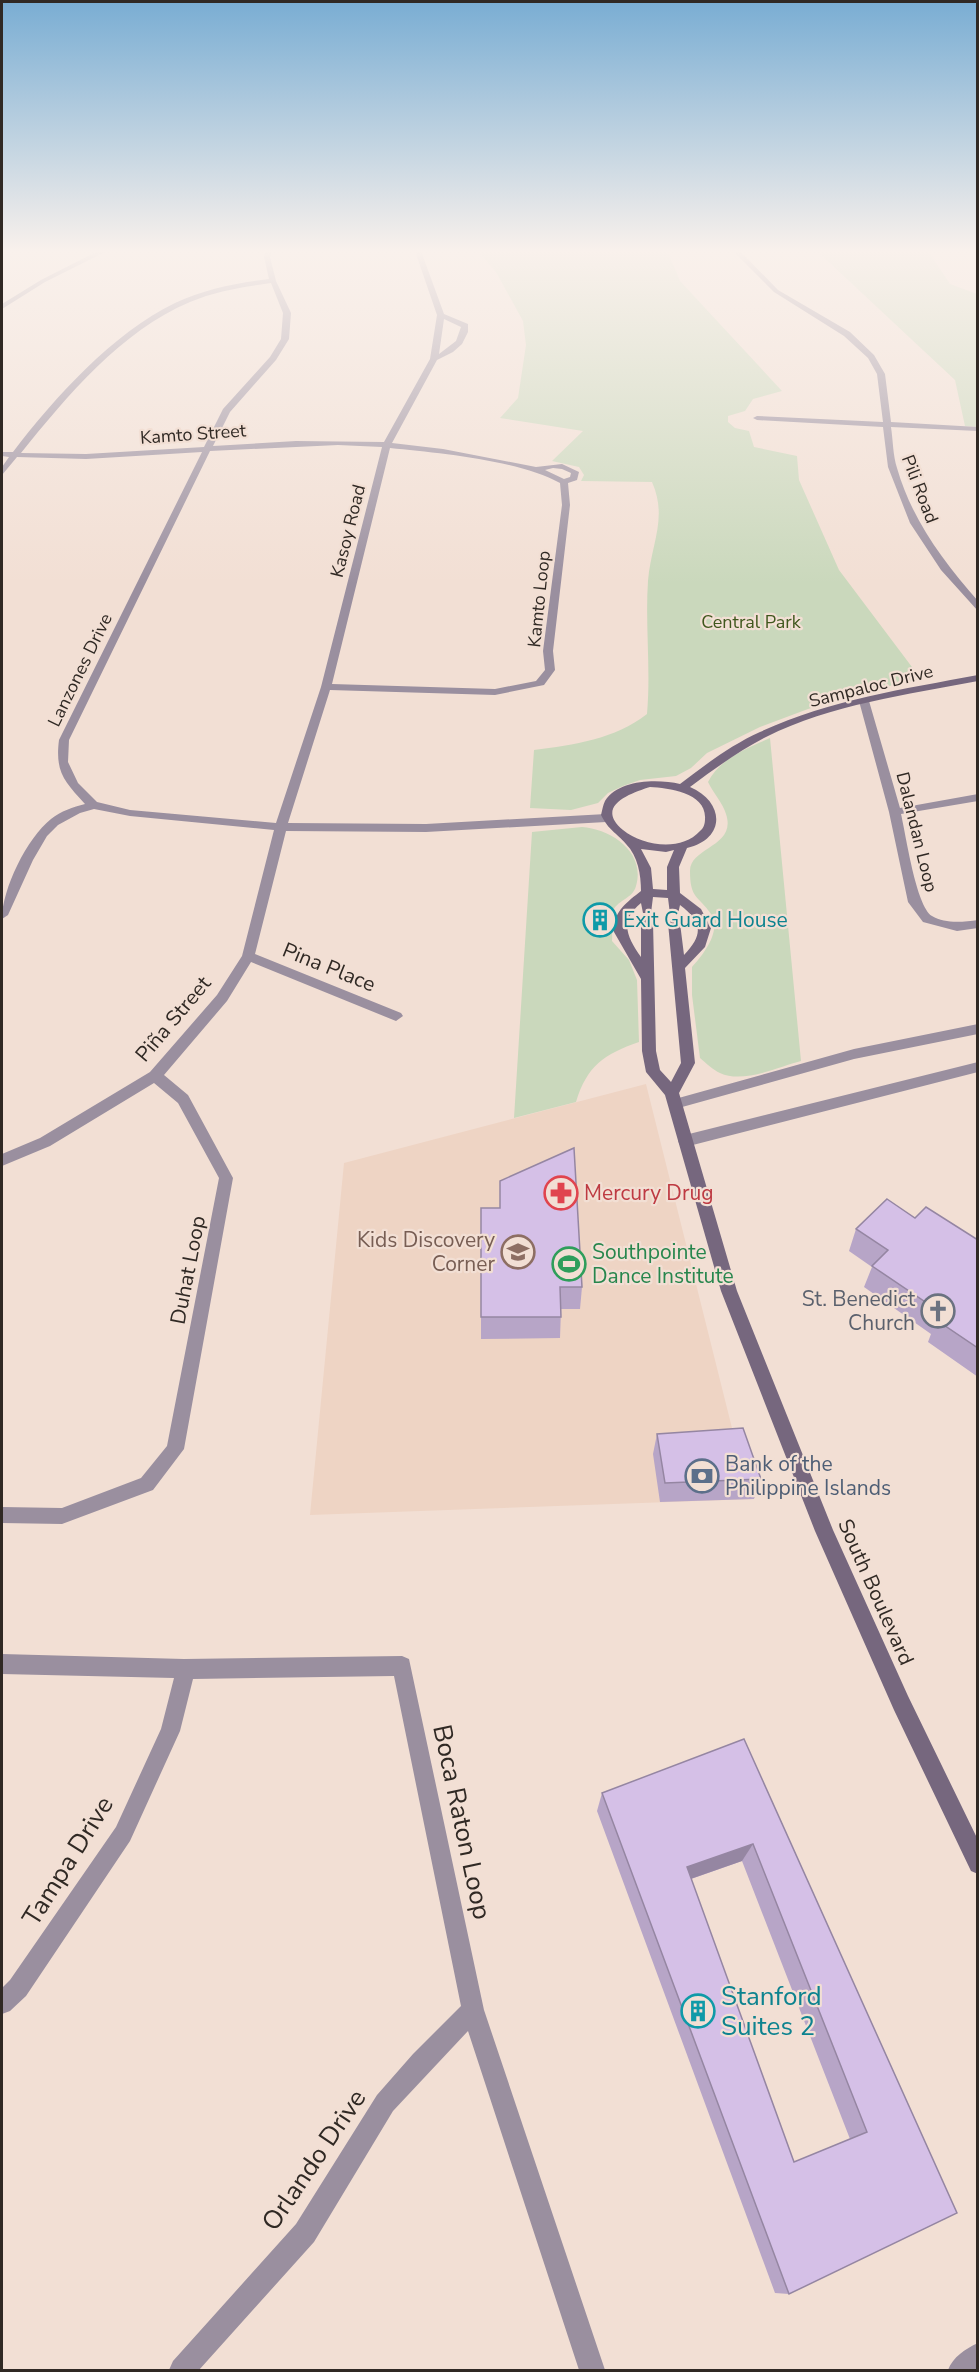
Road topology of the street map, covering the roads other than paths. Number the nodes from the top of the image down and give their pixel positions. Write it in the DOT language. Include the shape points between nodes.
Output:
graph roads {
  1 [pos="102,362"];
  2 [pos="270,362"];
  3 [pos="433,362"];
  4 [pos="874,362"];
  5 [pos="757,418"];
  6 [pos="886,423"];
  7 [pos="978,429"];
  8 [pos="387,445"];
  9 [pos="206,449"];
  10 [pos="2,454"];
  11 [pos="14,455"];
  12 [pos="538,469"];
  13 [pos="2,472"];
  14 [pos="564,482"];
  15 [pos="978,608"];
  16 [pos="978,678"];
  17 [pos="326,687"];
  18 [pos="864,701"];
  19 [pos="682,788"];
  20 [pos="978,797"];
  21 [pos="93,805"];
  22 [pos="895,812"];
  23 [pos="606,818"];
  24 [pos="281,827"];
  25 [pos="632,843"];
  26 [pos="682,846"];
  27 [pos="647,892"];
  28 [pos="673,894"];
  29 [pos="2,915"];
  30 [pos="978,924"];
  31 [pos="248,956"];
  32 [pos="679,966"];
  33 [pos="647,979"];
  34 [pos="396,1016"];
  35 [pos="978,1029"];
  36 [pos="978,1067"];
  37 [pos="155,1076"];
  38 [pos="673,1099"];
  39 [pos="686,1141"];
  40 [pos="2,1160"];
  41 [pos="2,1515"];
  42 [pos="2,1664"];
  43 [pos="184,1669"];
  44 [pos="978,1864"];
  45 [pos="2,2003"];
  46 [pos="473,2010"];
  47 [pos="978,2356"];
  48 [pos="182,2370"];
  49 [pos="591,2370"];
  50 [pos="961,2370"];
  1 -- 11 [label="street" via="59,403"];
  2 -- 9 [label="street, Lanzones Drive" via="226,411"];
  3 -- 8 [label="street, Kasoy Road"];
  4 -- 6 [label="street, Pili Road" via="881,374"];
  5 -- 6 [label="street"];
  6 -- 7 [label="street"];
  6 -- 15 [label="street, Pili Road" via="891,467 914,523 944,568"];
  8 -- 9 [label="street, Kamto Street" via="338,443"];
  8 -- 12 [label="street"];
  8 -- 17 [label="street, Kasoy Road"];
  9 -- 11 [label="street, Kamto Street" via="108,457"];
  9 -- 21 [label="street, Lanzones Drive" via="64,740 62,762 72,784"];
  10 -- 11 [label="street, Kamto Street"];
  11 -- 13 [label="street"];
  12 -- 14 [label="street"];
  12 -- 14 [label="street, Kamto Loop" via="556,465 575,472 574,478"];
  14 -- 17 [label="street, Kamto Loop" via="566,505 548,651 550,670 540,683 495,692"];
  16 -- 18 [label="street, Sampaloc Drive"];
  17 -- 24 [label="street, Kasoy Road"];
  18 -- 19 [label="street, Sampaloc Drive" via="815,714 736,749"];
  18 -- 22 [label="street, Dalandan Loop"];
  19 -- 23 [label="street" via="666,784 635,786 612,799"];
  19 -- 26 [label="street" via="706,803 712,823 697,841"];
  20 -- 22 [label="street"];
  21 -- 24 [label="street" via="130,813"];
  21 -- 29 [label="street" via="65,814 49,828 28,854"];
  22 -- 30 [label="street, Dalandan Loop" via="914,902 927,920 957,927"];
  23 -- 24 [label="street" via="426,828"];
  23 -- 25 [label="street" via="620,836"];
  24 -- 31 [label="street, Piña Street"];
  25 -- 26 [label="street"];
  25 -- 27 [label="street, South Boulevard" via="645,864"];
  26 -- 28 [label="street" via="673,867"];
  27 -- 28 [label="street"];
  27 -- 33 [label="street, South Boulevard"];
  27 -- 33 [label="street, South Boulevard" via="627,906 621,915 620,929 623,943 635,955"];
  28 -- 32 [label="street"];
  28 -- 32 [label="street" via="704,920 702,945"];
  31 -- 34 [label="street, Pina Place"];
  31 -- 37 [label="street, Piña Street" via="222,998"];
  32 -- 38 [label="street" via="688,1063"];
  33 -- 38 [label="street, South Boulevard" via="653,1072"];
  35 -- 38 [label="street" via="854,1054"];
  36 -- 39 [label="street"];
  37 -- 40 [label="street, Piña Street" via="45,1142"];
  37 -- 41 [label="street, Duhat Loop" via="183,1099 226,1178 176,1449 147,1484 62,1516"];
  38 -- 39 [label="street, South Boulevard"];
  39 -- 44 [label="street, South Boulevard" via="729,1291 824,1531"];
  42 -- 43 [label="street, Boca Raton Loop"];
  43 -- 45 [label="street, Tampa Drive" via="170,1731 123,1834 18,1988"];
  43 -- 46 [label="street, Boca Raton Loop" via="402,1666"];
  46 -- 48 [label="street, Orlando Drive" via="385,2103 305,2233"];
  46 -- 49 [label="street, Boca Raton Loop"];
  47 -- 50 [label="street"];
}
